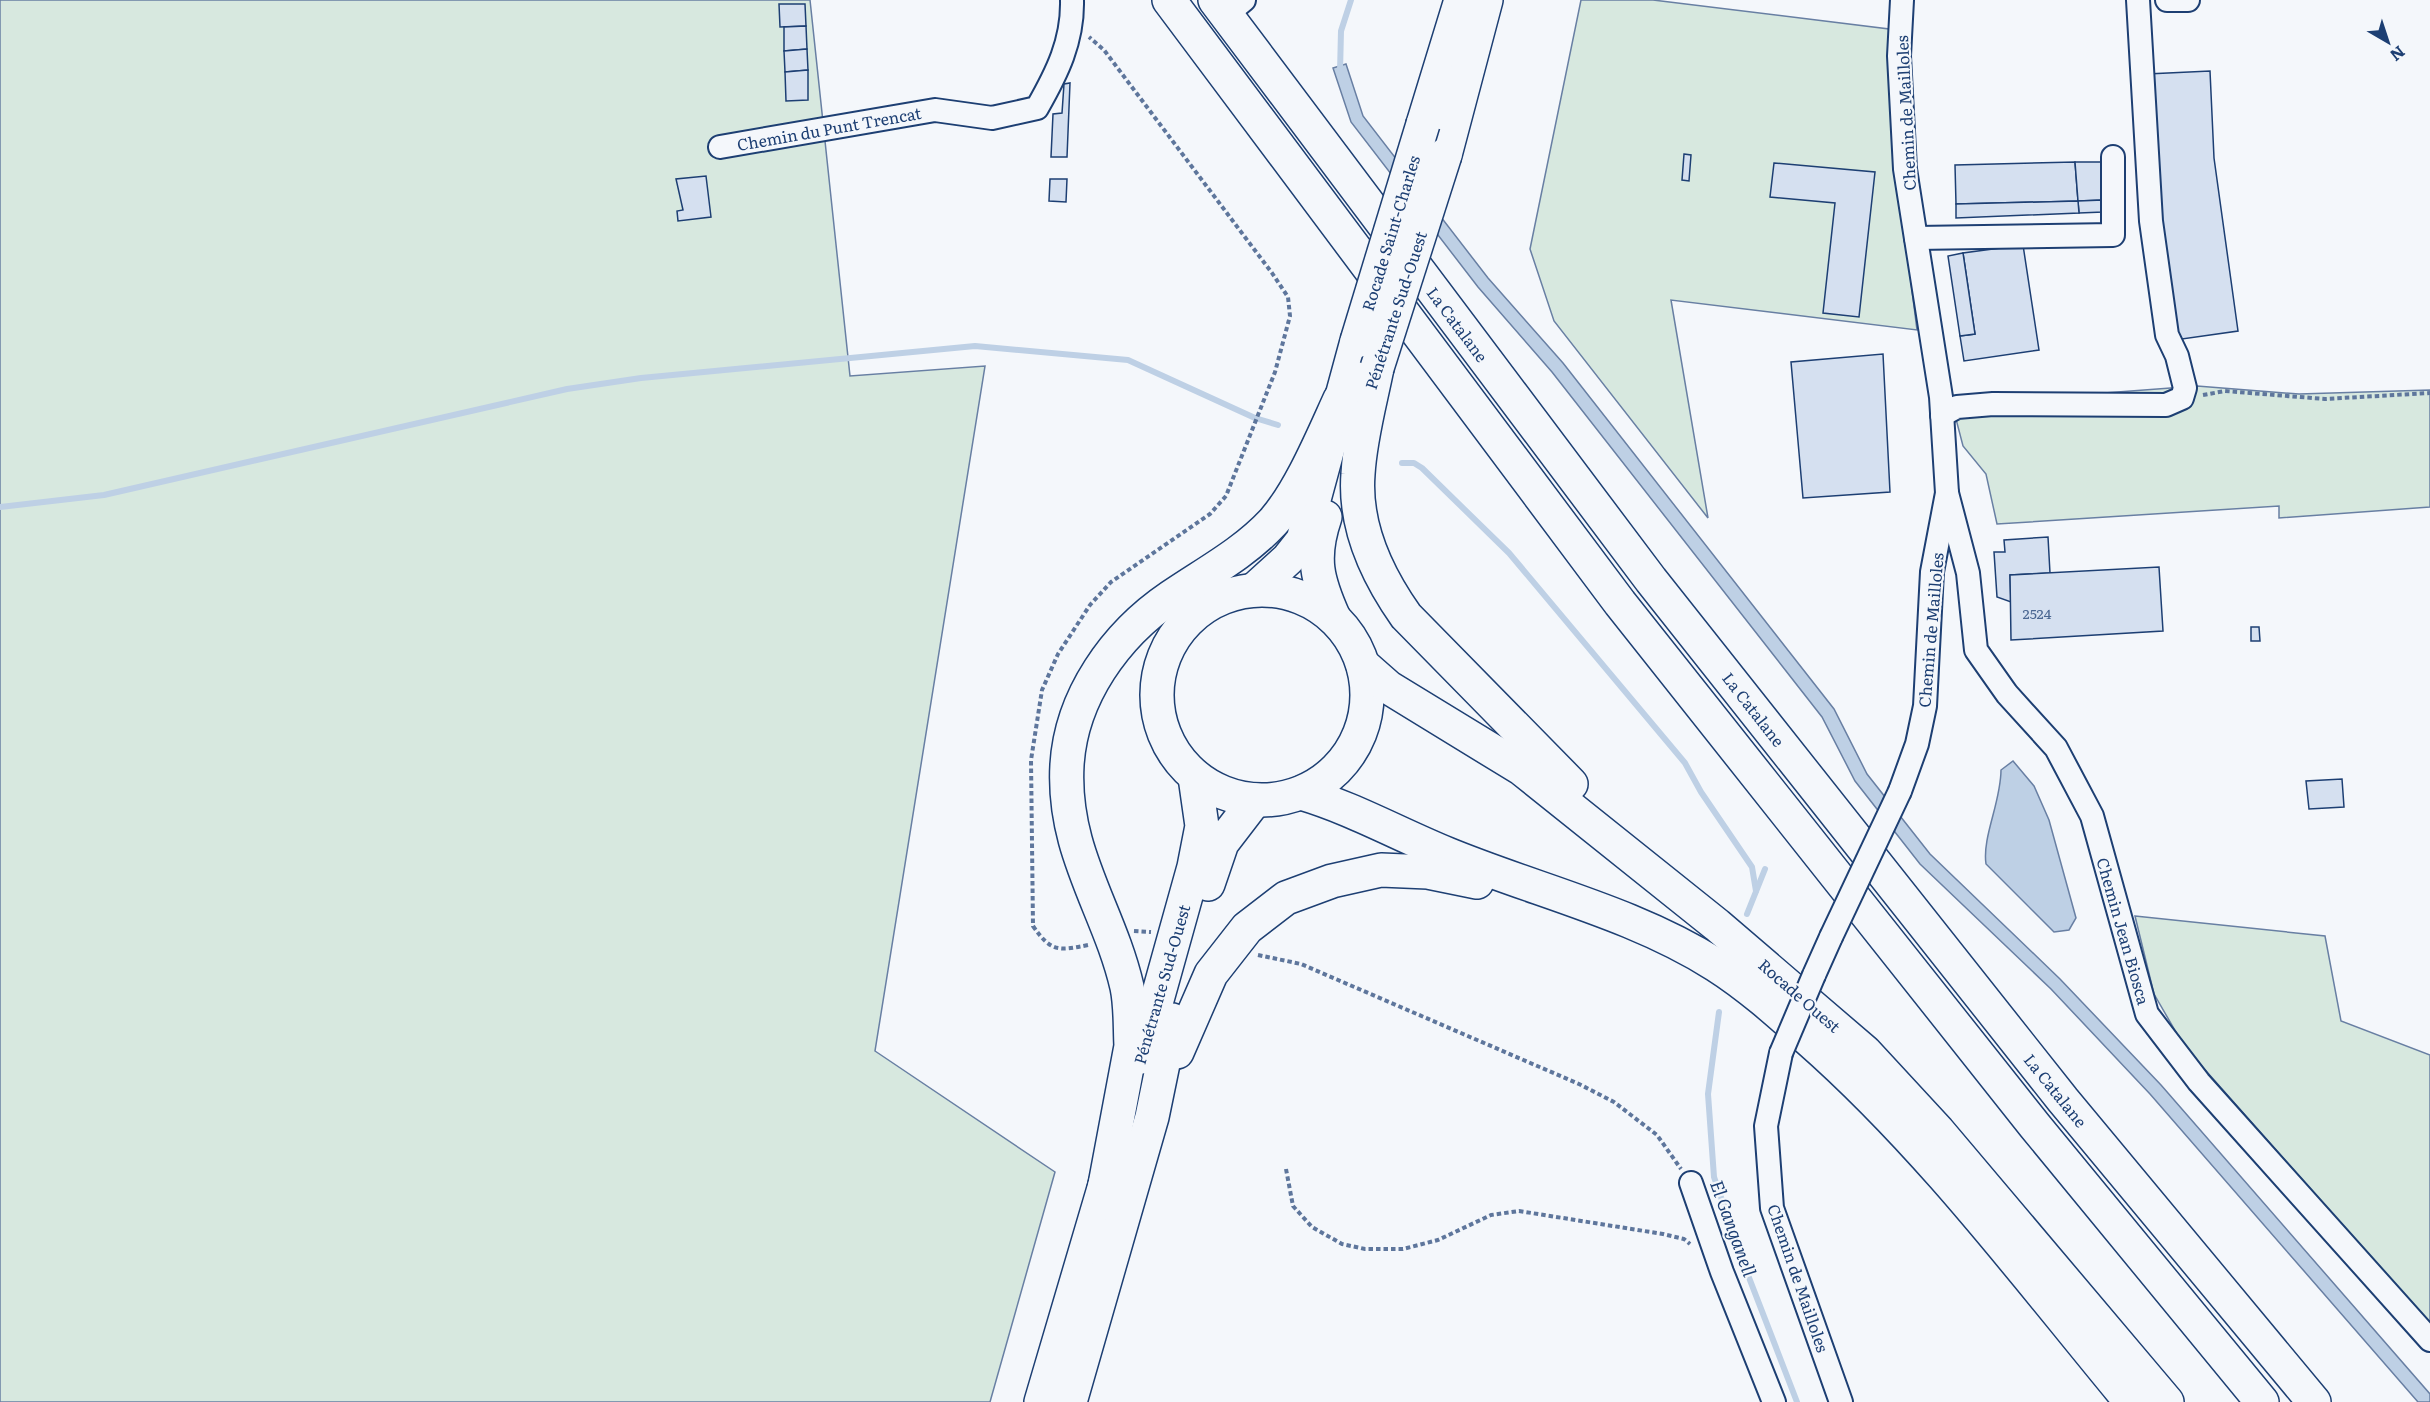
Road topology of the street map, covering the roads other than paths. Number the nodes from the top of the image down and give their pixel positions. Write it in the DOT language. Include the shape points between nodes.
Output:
graph roads {
  1 [pos="1072,0"];
  2 [pos="1169,0"];
  3 [pos="1461,0"];
  4 [pos="1486,0"];
  5 [pos="1902,0"];
  6 [pos="2138,0"];
  7 [pos="2168,0"];
  8 [pos="2188,0"];
  9 [pos="1228,5"];
  10 [pos="720,147"];
  11 [pos="2113,157"];
  12 [pos="1916,238"];
  13 [pos="1357,341"];
  14 [pos="1377,368"];
  15 [pos="1340,399"];
  16 [pos="1942,415"];
  17 [pos="1947,493"];
  18 [pos="1255,589"];
  19 [pos="1334,618"];
  20 [pos="1363,665"];
  21 [pos="1195,777"];
  22 [pos="1301,793"];
  23 [pos="1255,800"];
  24 [pos="1565,897"];
  25 [pos="1698,910"];
  26 [pos="1152,1117"];
  27 [pos="1691,1183"];
  28 [pos="1104,1190"];
  29 [pos="2430,1340"];
  30 [pos="1041,1402"];
  31 [pos="1071,1402"];
  32 [pos="1774,1402"];
  33 [pos="1841,1402"];
  34 [pos="2131,1402"];
  35 [pos="2167,1402"];
  36 [pos="2262,1402"];
  37 [pos="2314,1402"];
  1 -- 10 [label="street, Chemin du Punt Trencat" via="1072,23 1060,68 1037,108 992,118 935,110"];
  2 -- 36 [label="highway" via="1620,603 2035,1126"];
  3 -- 13 [label="highway, Rocade Saint-Charles, bridge"];
  4 -- 14 [label="highway, Pénétrante Sud-Ouest, bridge" via="1445,155"];
  5 -- 12 [label="street, Chemin de Mailloles" via="1901,102 1905,169"];
  6 -- 16 [label="street" via="2151,221 2167,335 2185,388 2182,398 2166,405 1993,404 1957,407"];
  7 -- 8 [label="street"];
  9 -- 37 [label="highway, La Catalane" via="1651,580 2063,1100"];
  11 -- 12 [label="street" via="2113,235"];
  12 -- 16 [label="street, Chemin de Mailloles"];
  13 -- 15 [label="highway, Pénétrante Sud-Ouest"];
  14 -- 19 [label="highway, Pénétrante Sud-Ouest" via="1321,529 1319,584"];
  14 -- 25 [label="highway" via="1357,475 1360,513 1375,565 1389,592 1406,616 1460,672"];
  15 -- 18 [label="highway, Pénétrante Sud-Ouest" via="1303,540 1288,560"];
  15 -- 28 [label="highway, Pénétrante Sud-Ouest" via="1311,463 1274,521 1244,549 1170,597 1131,629 1102,665 1071,736 1067,767 1071,826 1083,870 1127,988 1130,1024 1131,1046"];
  16 -- 17 [label="street, Chemin de Mailloles"];
  17 -- 29 [label="street, Chemin Jean Biosca" via="1968,573 1976,650 2007,694 2056,748 2092,816 2147,1014 2199,1082"];
  17 -- 33 [label="street, Chemin de Mailloles, bridge" via="1932,572 1926,706 1917,744 1900,791 1781,1053 1766,1126 1772,1208"];
  18 -- 19 [label="highway, Rocade Ouest" via="1298,595"];
  18 -- 21 [label="highway, Rocade Ouest" via="1221,597 1192,615 1176,632 1161,663 1156,696 1158,719 1178,760"];
  19 -- 20 [label="highway, Rocade Ouest" via="1357,648"];
  20 -- 22 [label="highway, Rocade Ouest" via="1367,703 1357,741 1334,772"];
  20 -- 25 [label="highway, Rocade Ouest" via="1388,687 1522,769"];
  21 -- 23 [label="highway, Rocade Ouest" via="1223,793"];
  21 -- 28 [label="highway, Pénétrante Sud-Ouest" via="1202,826 1194,867"];
  22 -- 23 [label="highway, Rocade Ouest"];
  22 -- 24 [label="highway, Rocade Ouest" via="1337,803 1447,854"];
  23 -- 26 [label="highway" via="1222,843 1200,909"];
  24 -- 26 [label="highway" via="1428,873 1381,870 1332,881 1286,898 1247,928 1212,974 1189,1018"];
  24 -- 34 [label="highway, Rocade Ouest" via="1657,935 1716,966 1766,1002 1845,1071 1924,1154"];
  25 -- 35 [label="highway, Rocade Ouest" via="1865,1052 1938,1131"];
  26 -- 31 [label="highway"];
  27 -- 32 [label="street"];
  28 -- 30 [label="highway, Pénétrante Sud-Ouest"];
}
